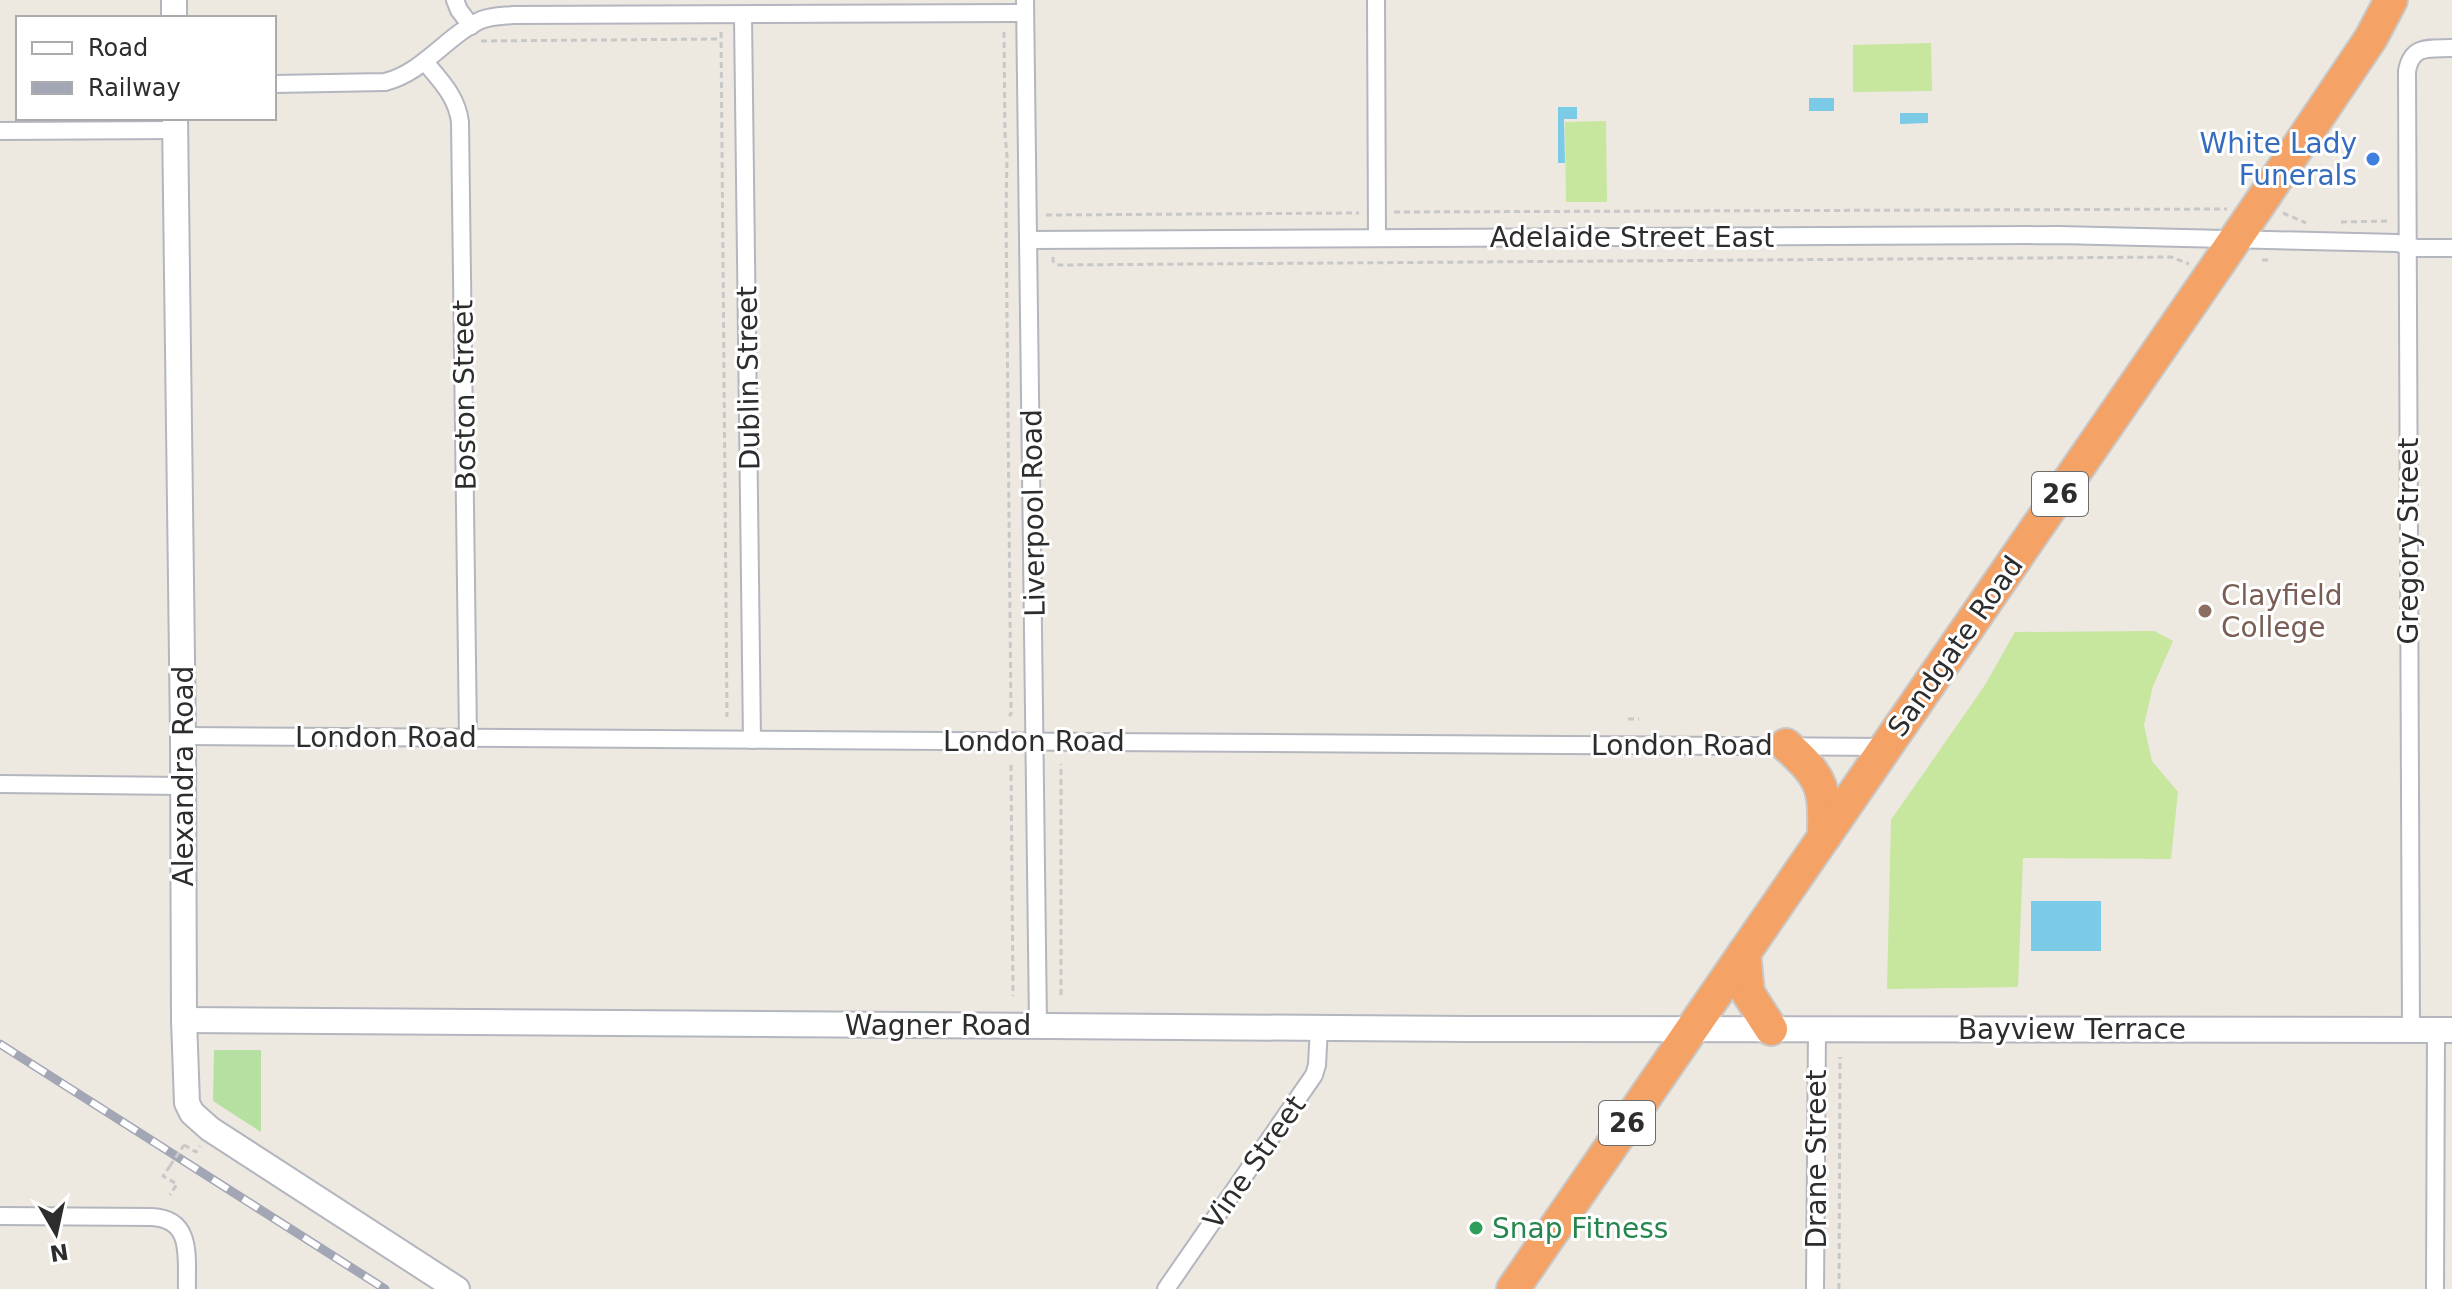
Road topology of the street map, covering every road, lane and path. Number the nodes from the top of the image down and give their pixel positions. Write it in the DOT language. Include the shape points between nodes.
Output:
graph roads {
  1 [pos="455,0"];
  2 [pos="1376,0"];
  3 [pos="2391,0"];
  4 [pos="1025,7"];
  5 [pos="825,8"];
  6 [pos="743,16"];
  7 [pos="1004,31"];
  8 [pos="721,33"];
  9 [pos="475,34"];
  10 [pos="721,39"];
  11 [pos="2452,48"];
  12 [pos="425,62"];
  13 [pos="276,84"];
  14 [pos="175,124"];
  15 [pos="0,131"];
  16 [pos="2277,210"];
  17 [pos="1385,212"];
  18 [pos="1368,213"];
  19 [pos="2392,218"];
  20 [pos="2338,222"];
  21 [pos="2316,223"];
  22 [pos="2234,224"];
  23 [pos="1053,225"];
  24 [pos="1377,238"];
  25 [pos="1030,240"];
  26 [pos="2409,245"];
  27 [pos="2452,248"];
  28 [pos="2262,260"];
  29 [pos="2269,260"];
  30 [pos="1053,261"];
  31 [pos="2193,265"];
  32 [pos="1009,716"];
  33 [pos="727,717"];
  34 [pos="1628,719"];
  35 [pos="1639,719"];
  36 [pos="183,736"];
  37 [pos="468,738"];
  38 [pos="752,740"];
  39 [pos="1036,741"];
  40 [pos="1786,745"];
  41 [pos="1885,747"];
  42 [pos="1061,764"];
  43 [pos="1011,765"];
  44 [pos="0,784"];
  45 [pos="183,786"];
  46 [pos="1824,837"];
  47 [pos="1744,953"];
  48 [pos="1061,995"];
  49 [pos="1013,996"];
  50 [pos="184,1020"];
  51 [pos="1038,1025"];
  52 [pos="1319,1027"];
  53 [pos="1771,1029"];
  54 [pos="1817,1029"];
  55 [pos="1692,1030"];
  56 [pos="2411,1030"];
  57 [pos="2444,1030"];
  58 [pos="1840,1057"];
  59 [pos="196,1152"];
  60 [pos="170,1195"];
  61 [pos="0,1216"];
  62 [pos="187,1289"];
  63 [pos="457,1289"];
  64 [pos="1166,1289"];
  65 [pos="1513,1289"];
  66 [pos="1815,1289"];
  67 [pos="1839,1289"];
  68 [pos="2435,1289"];
  1 -- 9 [label="street"];
  2 -- 24 [label="street"];
  3 -- 22 [label="highway, Sandgate Road / 26" via="2371,38"];
  4 -- 5 [label="street"];
  4 -- 25 [label="street, Liverpool Road"];
  5 -- 6 [label="street"];
  6 -- 9 [label="street" via="513,15 492,17"];
  6 -- 38 [label="street, Dublin Street"];
  7 -- 32 [label="path"];
  8 -- 10 [label="path"];
  9 -- 10 [label="path"];
  9 -- 12 [label="street"];
  10 -- 33 [label="path"];
  11 -- 26 [label="street, Gregory Street" via="2413,54 2407,71"];
  12 -- 13 [label="street" via="385,82"];
  12 -- 37 [label="street, Boston Street" via="453,98 460,122"];
  14 -- 15 [label="street"];
  14 -- 36 [label="street, Alexandra Road"];
  16 -- 21 [label="path"];
  17 -- 22 [label="path"];
  18 -- 23 [label="path" via="1051,215"];
  19 -- 20 [label="path"];
  22 -- 24 [label="street, Adelaide Street East" via="2059,235"];
  22 -- 26 [label="street, Adelaide Street East"];
  22 -- 41 [label="highway, Sandgate Road / 26"];
  24 -- 25 [label="street, Adelaide Street East"];
  25 -- 39 [label="street, Liverpool Road"];
  26 -- 27 [label="street, Adelaide Street East"];
  26 -- 56 [label="street, Gregory Street"];
  28 -- 29 [label="path"];
  30 -- 31 [label="path" via="1057,265 2171,257"];
  34 -- 35 [label="path"];
  36 -- 37 [label="street, London Road"];
  36 -- 45 [label="street, Alexandra Road"];
  37 -- 38 [label="street, London Road"];
  38 -- 39 [label="street, London Road"];
  39 -- 40 [label="street, London Road"];
  39 -- 51 [label="street, Liverpool Road"];
  40 -- 41 [label="street, London Road"];
  40 -- 46 [label="highway" via="1812,769 1822,789"];
  41 -- 46 [label="highway, Sandgate Road / 26"];
  42 -- 48 [label="path"];
  43 -- 49 [label="path"];
  44 -- 45 [label="street"];
  45 -- 50 [label="street, Alexandra Road"];
  46 -- 47 [label="highway, Sandgate Road / 26"];
  47 -- 53 [label="highway" via="1748,993"];
  47 -- 55 [label="highway, Sandgate Road / 26"];
  50 -- 51 [label="street, Wagner Road"];
  50 -- 63 [label="street, Alexandra Road" via="186,1093 192,1113"];
  51 -- 52 [label="street, Wagner Road"];
  52 -- 55 [label="street, Wagner Road"];
  52 -- 64 [label="street, Vine Street" via="1314,1075"];
  53 -- 54 [label="street, Bayview Terrace"];
  53 -- 55 [label="street, Bayview Terrace"];
  54 -- 56 [label="street, Bayview Terrace"];
  54 -- 66 [label="street, Drane Street"];
  55 -- 65 [label="highway, Sandgate Road / 26"];
  56 -- 57 [label="street, Bayview Terrace"];
  57 -- 68 [label="street"];
  58 -- 67 [label="path"];
  59 -- 60 [label="path, bridge" via="184,1145 163,1176 177,1184"];
  61 -- 62 [label="street" via="162,1218 182,1232"];
}
